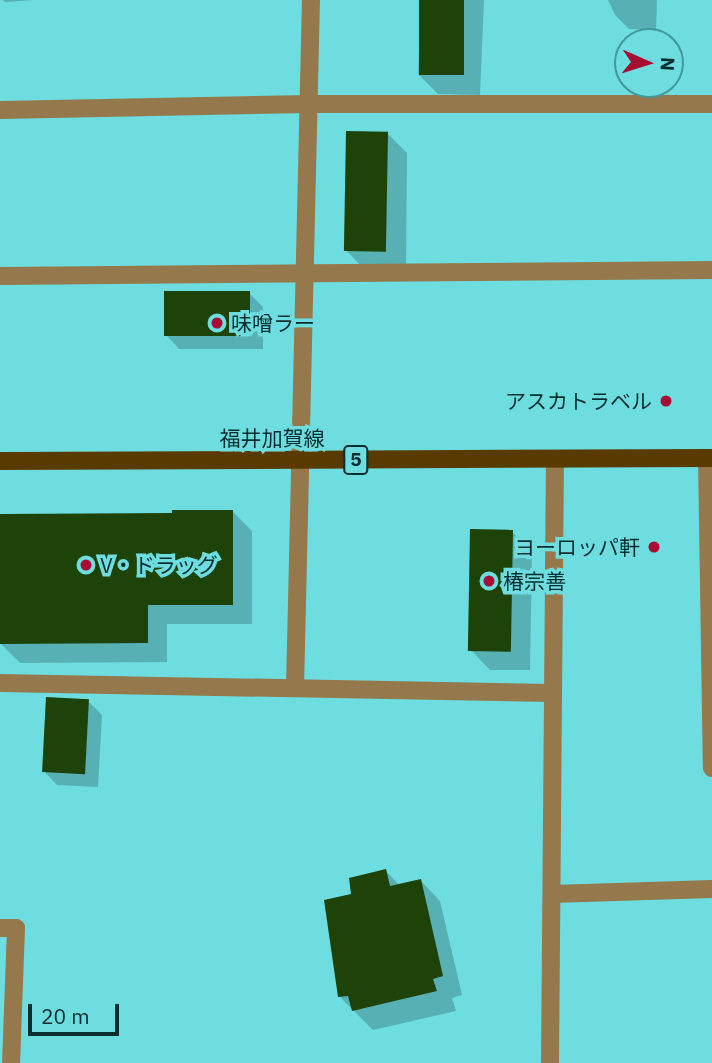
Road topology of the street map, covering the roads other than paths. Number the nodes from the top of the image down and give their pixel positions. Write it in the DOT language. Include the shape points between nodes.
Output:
graph roads {
  1 [pos="311,0"];
  2 [pos="309,104"];
  3 [pos="712,104"];
  4 [pos="0,110"];
  5 [pos="712,270"];
  6 [pos="306,272"];
  7 [pos="0,276"];
  8 [pos="710,458"];
  9 [pos="555,459"];
  10 [pos="300,460"];
  11 [pos="0,461"];
  12 [pos="0,683"];
  13 [pos="295,688"];
  14 [pos="554,693"];
  15 [pos="712,768"];
  16 [pos="712,889"];
  17 [pos="551,894"];
  18 [pos="0,928"];
  19 [pos="11,1063"];
  20 [pos="550,1063"];
  1 -- 2 [label="street"];
  2 -- 3 [label="street"];
  2 -- 4 [label="street"];
  2 -- 6 [label="street"];
  5 -- 6 [label="street"];
  6 -- 7 [label="street"];
  6 -- 10 [label="street"];
  8 -- 9 [label="main road, 福井加賀線 / 5"];
  8 -- 15 [label="street"];
  9 -- 10 [label="main road, 福井加賀線 / 5"];
  9 -- 14 [label="street"];
  10 -- 11 [label="main road, 福井加賀線 / 5"];
  10 -- 13 [label="street"];
  12 -- 13 [label="street"];
  13 -- 14 [label="street"];
  14 -- 17 [label="street"];
  16 -- 17 [label="street"];
  17 -- 20 [label="street"];
  18 -- 19 [label="street" via="16,928"];
}
